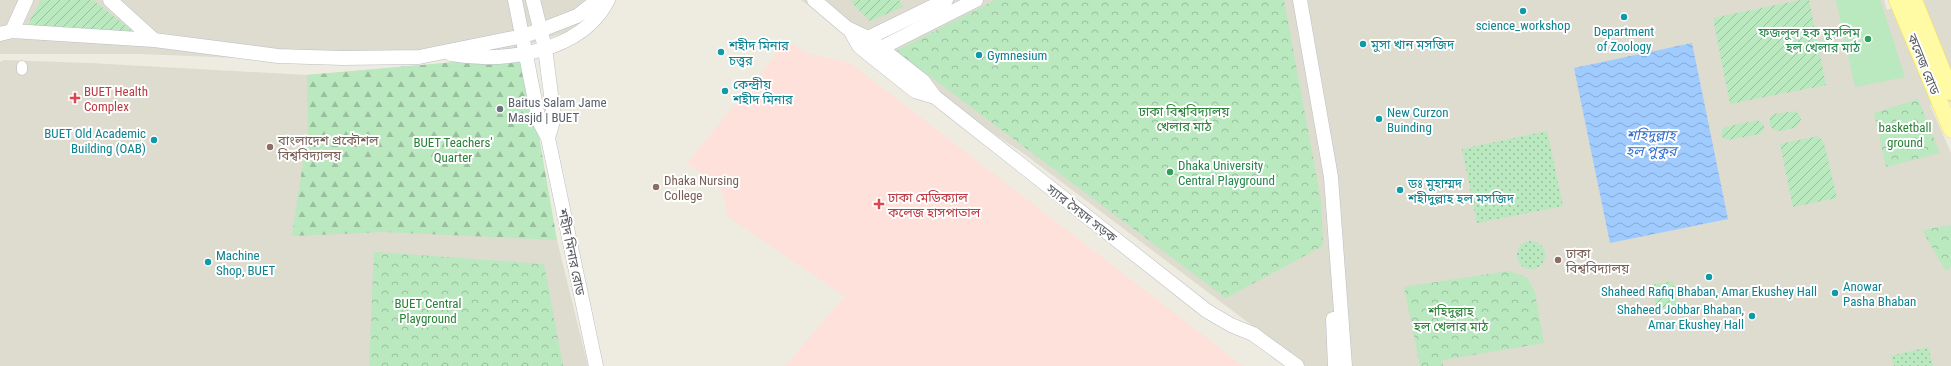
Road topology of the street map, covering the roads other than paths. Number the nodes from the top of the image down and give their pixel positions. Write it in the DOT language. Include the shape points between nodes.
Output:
graph roads {
  1 [pos="26,0"];
  2 [pos="110,0"];
  3 [pos="515,0"];
  4 [pos="534,0"];
  5 [pos="598,0"];
  6 [pos="608,0"];
  7 [pos="814,0"];
  8 [pos="946,0"];
  9 [pos="976,0"];
  10 [pos="1300,0"];
  11 [pos="1898,0"];
  12 [pos="1914,0"];
  13 [pos="541,30"];
  14 [pos="6,33"];
  15 [pos="522,36"];
  16 [pos="154,40"];
  17 [pos="864,42"];
  18 [pos="545,48"];
  19 [pos="526,52"];
  20 [pos="876,52"];
  21 [pos="440,53"];
  22 [pos="1951,92"];
  23 [pos="1951,128"];
  24 [pos="548,138"];
  25 [pos="1338,287"];
  26 [pos="1231,325"];
  27 [pos="596,366"];
  28 [pos="1282,366"];
  29 [pos="1297,366"];
  30 [pos="1335,366"];
  31 [pos="1345,366"];
  1 -- 14 [label="main road"];
  2 -- 16 [label="main road"];
  3 -- 15 [label="main road, শহীদ মিনার রোড"];
  4 -- 13 [label="main road, শহীদ মিনার রোড"];
  5 -- 13 [label="main road" via="577,16"];
  6 -- 18 [label="main road" via="601,15 588,27 568,39"];
  7 -- 17 [label="main road, স্যার সৈয়দ সড়ক"];
  8 -- 17 [label="main road"];
  9 -- 20 [label="main road"];
  10 -- 25 [label="main road" via="1331,177"];
  11 -- 23 [label="main road, কলেজ রোড"];
  12 -- 22 [label="main road, কলেজ রোড"];
  13 -- 15 [label="main road"];
  13 -- 18 [label="main road, শহীদ মিনার রোড"];
  14 -- 16 [label="main road"];
  15 -- 19 [label="main road, শহীদ মিনার রোড"];
  15 -- 21 [label="main road"];
  16 -- 21 [label="main road" via="294,56 380,58"];
  17 -- 20 [label="main road, স্যার সৈয়দ সড়ক"];
  18 -- 19 [label="main road"];
  18 -- 24 [label="main road, শহীদ মিনার রোড" via="554,118"];
  19 -- 21 [label="main road" via="501,57"];
  19 -- 24 [label="main road, শহীদ মিনার রোড" via="539,121"];
  20 -- 26 [label="main road, স্যার সৈয়দ সড়ক" via="923,81 935,97 1207,311"];
  24 -- 27 [label="main road, শহীদ মিনার রোড"];
  25 -- 30 [label="main road" via="1333,306"];
  25 -- 31 [label="main road" via="1342,307"];
  26 -- 28 [label="main road, স্যার সৈয়দ সড়ক" via="1248,342"];
  26 -- 29 [label="main road, স্যার সৈয়দ সড়ক" via="1253,334"];
}
